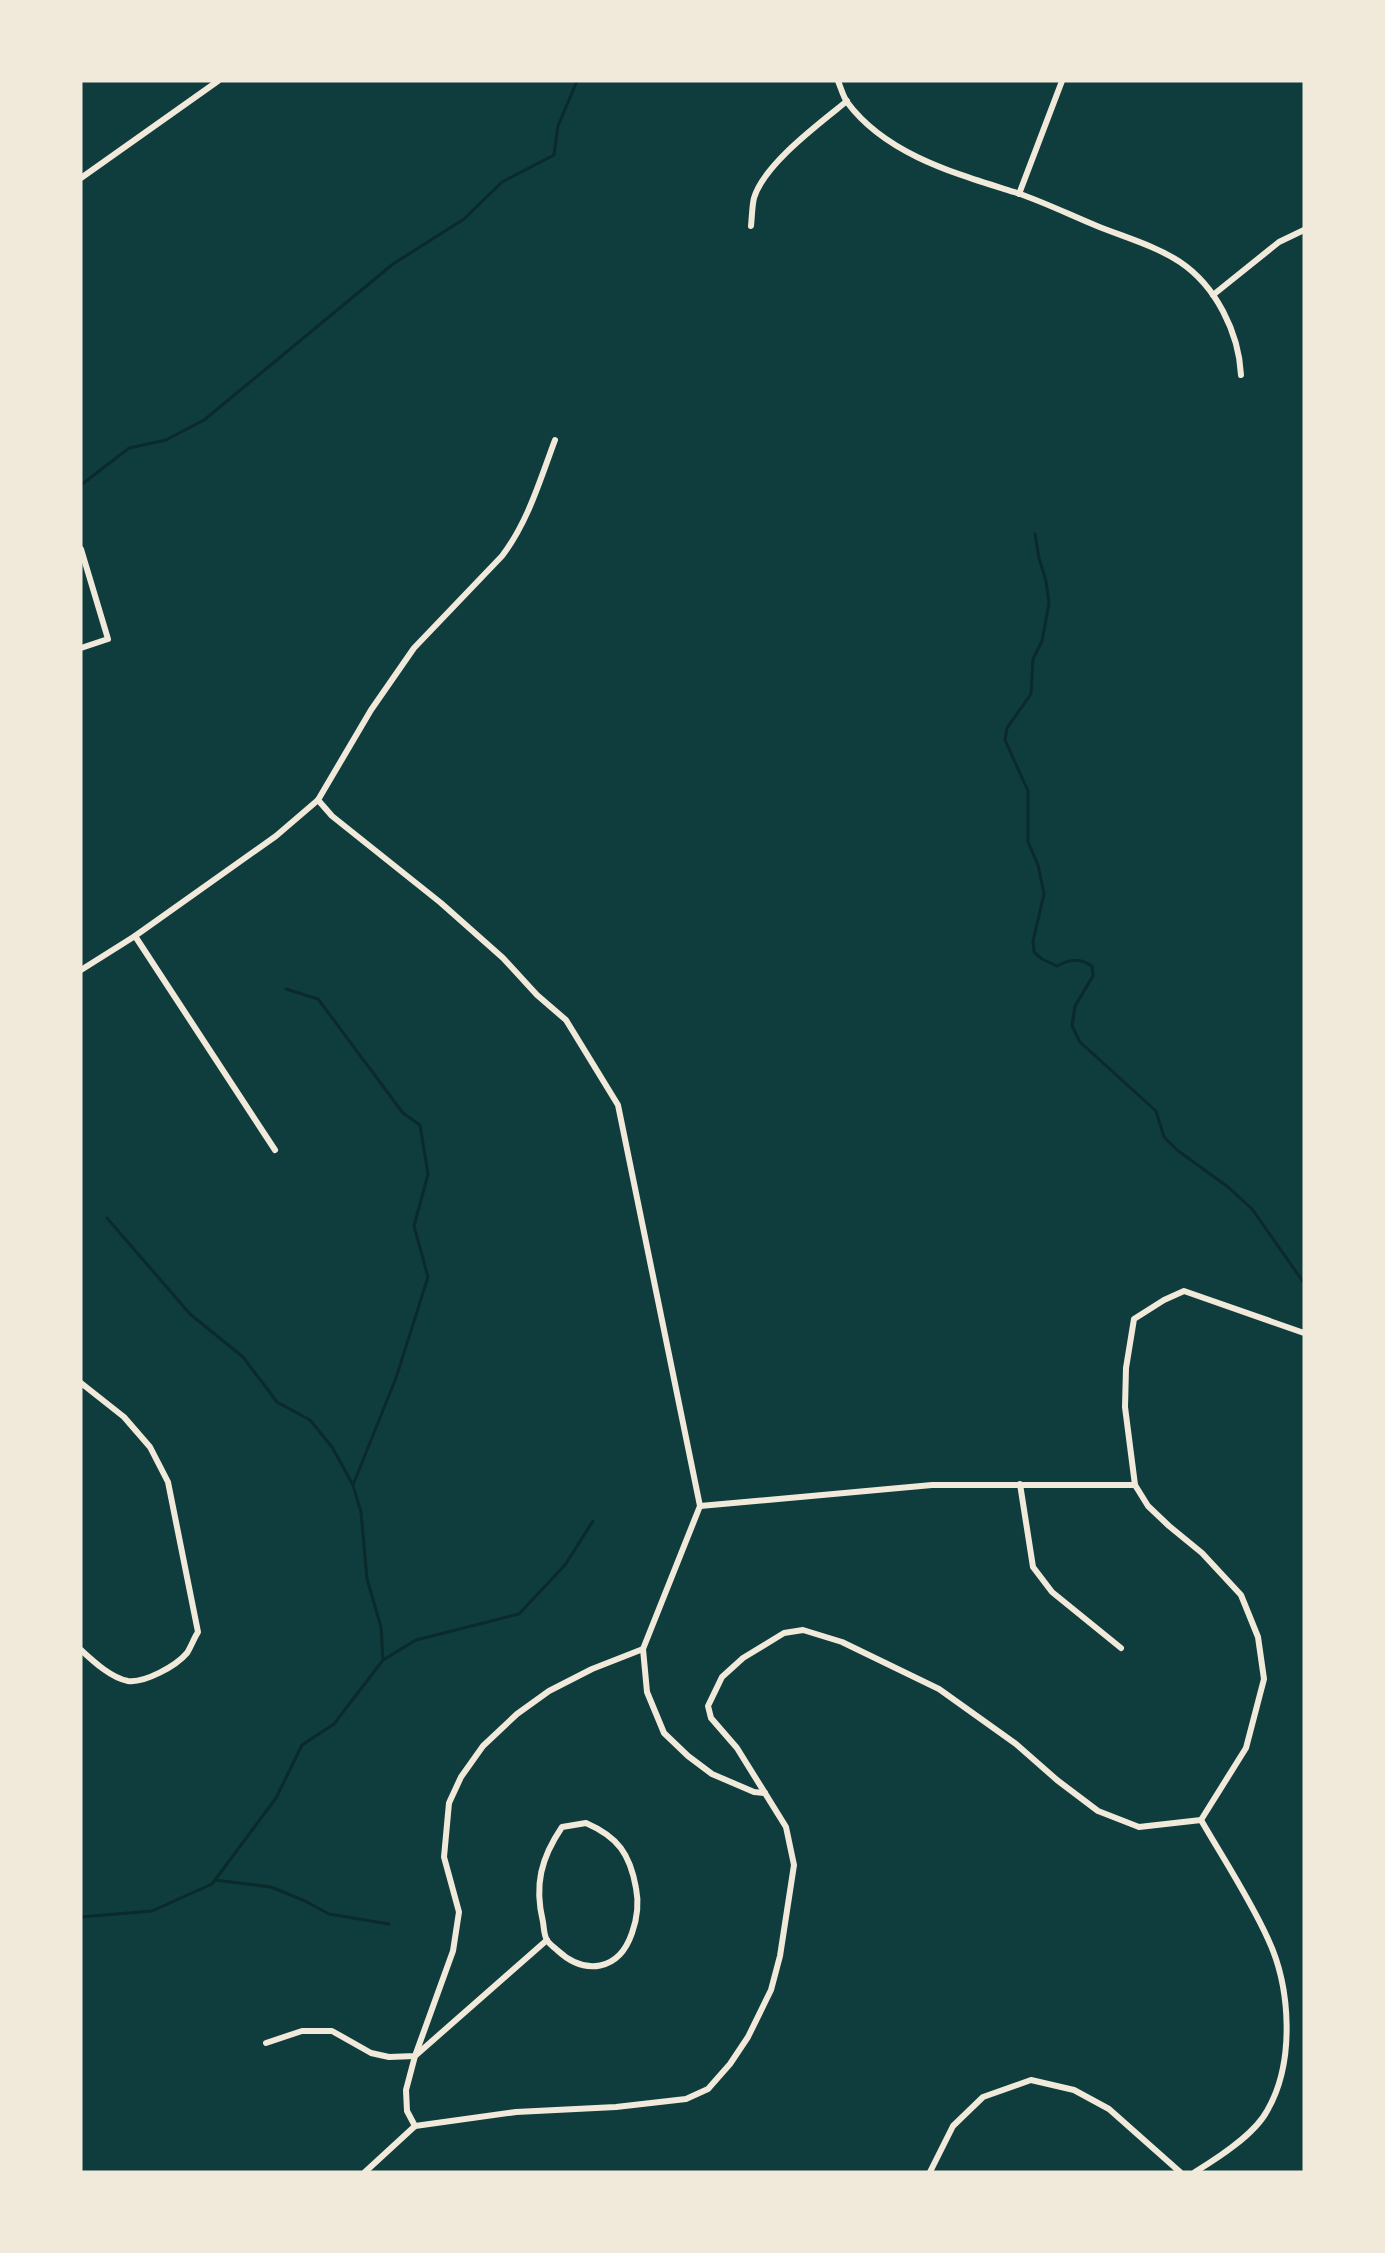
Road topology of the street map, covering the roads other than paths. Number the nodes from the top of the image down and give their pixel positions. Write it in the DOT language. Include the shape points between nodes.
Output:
graph roads {
  1 [pos="218,81"];
  2 [pos="838,81"];
  3 [pos="1062,81"];
  4 [pos="847,101"];
  5 [pos="81,178"];
  6 [pos="1019,194"];
  7 [pos="751,226"];
  8 [pos="1304,230"];
  9 [pos="1213,295"];
  10 [pos="1241,375"];
  11 [pos="555,440"];
  12 [pos="81,549"];
  13 [pos="81,648"];
  14 [pos="318,800"];
  15 [pos="135,936"];
  16 [pos="81,970"];
  17 [pos="275,1150"];
  18 [pos="1304,1333"];
  19 [pos="81,1383"];
  20 [pos="1020,1484"];
  21 [pos="1135,1485"];
  22 [pos="700,1506"];
  23 [pos="1121,1648"];
  24 [pos="642,1649"];
  25 [pos="81,1650"];
  26 [pos="765,1793"];
  27 [pos="1201,1820"];
  28 [pos="546,1940"];
  29 [pos="266,2043"];
  30 [pos="415,2056"];
  31 [pos="415,2126"];
  32 [pos="365,2172"];
  33 [pos="930,2172"];
  34 [pos="1180,2172"];
  35 [pos="1195,2172"];
  1 -- 5 [label="street"];
  2 -- 4 [label="street"];
  3 -- 6 [label="street"];
  4 -- 6 [label="street" via="875,130 906,152 972,180"];
  4 -- 7 [label="street" via="787,151 770,171 754,197"];
  6 -- 9 [label="street" via="1180,262"];
  8 -- 9 [label="street" via="1280,242"];
  9 -- 10 [label="street" via="1233,332"];
  11 -- 14 [label="street" via="514,540 414,648 371,710"];
  12 -- 13 [label="street" via="108,639"];
  14 -- 15 [label="street" via="276,836"];
  14 -- 22 [label="street" via="332,816 503,958 566,1020 618,1106"];
  15 -- 16 [label="street"];
  15 -- 17 [label="street"];
  18 -- 21 [label="street" via="1184,1292 1134,1319 1125,1407"];
  19 -- 25 [label="street" via="124,1417 150,1447 168,1482 198,1632 186,1653 170,1667 153,1676 129,1681"];
  20 -- 21 [label="street"];
  20 -- 22 [label="street" via="932,1485"];
  20 -- 23 [label="street" via="1033,1567 1052,1593"];
  21 -- 27 [label="street" via="1149,1506 1202,1552 1241,1595 1258,1636 1264,1679 1246,1748"];
  22 -- 24 [label="street"];
  24 -- 26 [label="street" via="647,1692 664,1733 712,1774"];
  24 -- 30 [label="street" via="549,1691 483,1746 461,1777 449,1803 444,1857 459,1912 453,1951"];
  26 -- 27 [label="street" via="711,1718 708,1706 722,1677 743,1658 784,1633 803,1630 842,1642 939,1689 1016,1744 1098,1811 1139,1827"];
  26 -- 31 [label="street" via="786,1827 794,1865 780,1956 771,1990 748,2037 708,2089 686,2099 664,2102 516,2112"];
  27 -- 35 [label="street" via="1269,1940 1284,1987 1287,2043 1279,2085 1267,2112 1248,2133"];
  28 -- 28 [label="street" via="564,1957 586,1966 602,1966 627,1949 636,1920 637,1893 632,1867 620,1845 586,1823 562,1827 548,1848 539,1879"];
  28 -- 30 [label="street"];
  29 -- 30 [label="street" via="302,2031 332,2031 371,2053"];
  30 -- 31 [label="street" via="406,2090 407,2112"];
  31 -- 32 [label="street"];
  33 -- 34 [label="street" via="953,2126 983,2097 1031,2080 1074,2090 1109,2109"];
}
